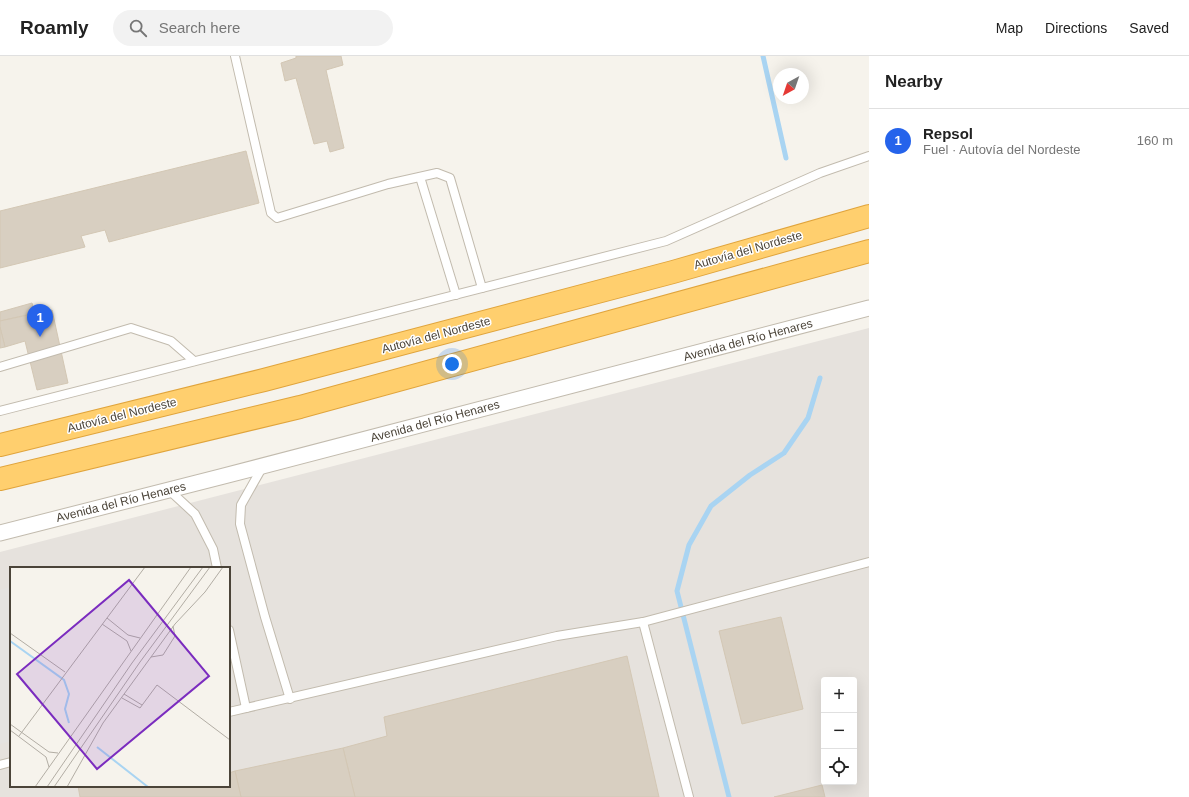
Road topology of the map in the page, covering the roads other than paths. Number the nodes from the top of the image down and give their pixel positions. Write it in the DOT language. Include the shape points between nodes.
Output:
graph roads {
  1 [pos="235,56"];
  2 [pos="869,156"];
  3 [pos="420,177"];
  4 [pos="869,216"];
  5 [pos="869,251"];
  6 [pos="482,288"];
  7 [pos="456,295"];
  8 [pos="869,308"];
  9 [pos="194,362"];
  10 [pos="0,367"];
  11 [pos="0,411"];
  12 [pos="0,445"];
  13 [pos="263,466"];
  14 [pos="0,479"];
  15 [pos="169,490"];
  16 [pos="0,532"];
  17 [pos="869,562"];
  18 [pos="217,567"];
  19 [pos="644,622"];
  20 [pos="230,635"];
  21 [pos="290,699"];
  22 [pos="246,708"];
  23 [pos="230,712"];
  24 [pos="10,762"];
  25 [pos="0,765"];
  26 [pos="689,797"];
  1 -- 3 [label="lane" via="271,213 278,218 388,184"];
  2 -- 6 [label="lane" via="820,173 666,241"];
  3 -- 6 [label="lane" via="437,173 450,178"];
  3 -- 7 [label="lane"];
  4 -- 12 [label="highway, Autovía del Nordeste" via="673,272 264,380"];
  5 -- 14 [label="highway" via="300,407"];
  6 -- 7 [label="lane"];
  7 -- 9 [label="lane"];
  8 -- 13 [label="street, Avenida del Río Henares"];
  9 -- 10 [label="lane" via="171,341 131,328"];
  9 -- 11 [label="lane"];
  13 -- 15 [label="street, Avenida del Río Henares"];
  13 -- 21 [label="lane" via="241,504 240,524"];
  15 -- 16 [label="street, Avenida del Río Henares"];
  15 -- 18 [label="lane" via="195,514 213,549"];
  17 -- 19 [label="lane"];
  19 -- 21 [label="lane" via="557,636"];
  19 -- 26 [label="lane"];
  20 -- 22 [label="lane"];
  21 -- 22 [label="lane"];
  22 -- 23 [label="lane"];
  24 -- 25 [label="lane"];
}
